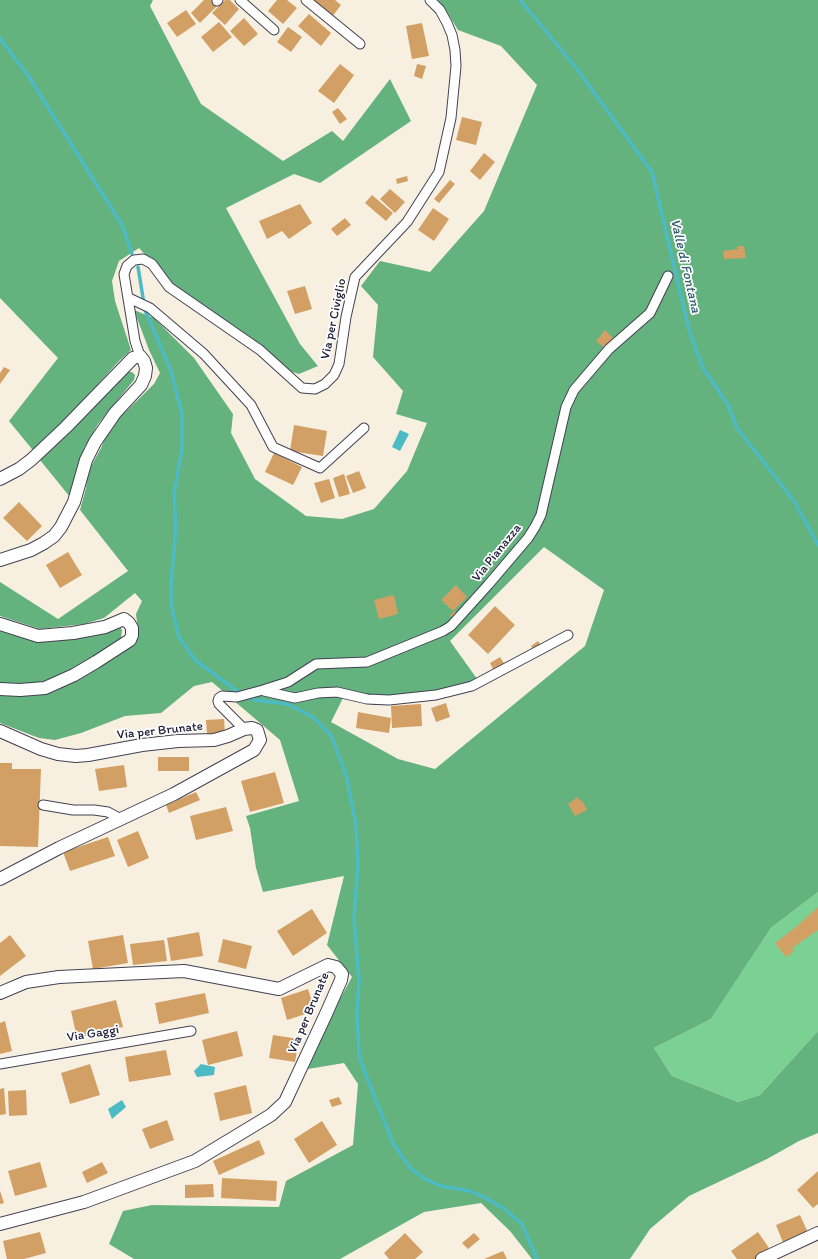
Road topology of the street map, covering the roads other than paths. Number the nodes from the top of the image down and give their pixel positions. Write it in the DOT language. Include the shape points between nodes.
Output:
graph roads {
  1 [pos="240,0"];
  2 [pos="306,0"];
  3 [pos="430,0"];
  4 [pos="274,30"];
  5 [pos="360,44"];
  6 [pos="668,276"];
  7 [pos="129,298"];
  8 [pos="140,356"];
  9 [pos="364,428"];
  10 [pos="0,480"];
  11 [pos="0,560"];
  12 [pos="0,624"];
  13 [pos="568,636"];
  14 [pos="0,688"];
  15 [pos="263,690"];
  16 [pos="244,729"];
  17 [pos="0,731"];
  18 [pos="43,805"];
  19 [pos="121,819"];
  20 [pos="0,879"];
  21 [pos="0,993"];
  22 [pos="191,1031"];
  23 [pos="0,1064"];
  24 [pos="0,1224"];
  25 [pos="818,1233"];
  26 [pos="762,1259"];
  1 -- 4 [label="street"];
  2 -- 5 [label="street"];
  3 -- 7 [label="street, Via per Civiglio" via="440,10 452,35 456,66 451,118 439,172 407,222 355,277 339,364 326,384 315,389 302,388 260,350 169,287 152,264 143,259 134,260 127,266 124,274"];
  6 -- 15 [label="street, Via Pianazza" via="650,313 610,349 574,390 566,407 541,515 535,527 451,626 443,632 367,662 316,664 288,682"];
  7 -- 8 [label="street, Via per Civiglio" via="135,341"];
  7 -- 9 [label="street" via="150,308 204,354 251,405 273,447 320,468"];
  8 -- 10 [label="street" via="126,364 31,460"];
  8 -- 11 [label="street" via="146,368 141,385 115,413 95,442 86,460 74,502 61,527 44,543"];
  12 -- 14 [label="street" via="38,636 79,631 124,619 132,628 132,635 126,643 96,662 45,688"];
  13 -- 15 [label="street, Via Pianazza" via="472,686 443,694 389,700 367,699 337,692 295,698"];
  15 -- 16 [label="street, Via Pianazza" via="237,696 222,696 218,701"];
  16 -- 17 [label="street, Via per Brunate" via="214,740 142,745 76,756 41,749"];
  16 -- 19 [label="street" via="257,730 260,740 254,750 174,794"];
  18 -- 19 [label="street" via="108,812"];
  19 -- 20 [label="street"];
  21 -- 24 [label="street, Via per Brunate" via="26,982 59,977 184,971 279,989 328,965 336,967 342,974 286,1102 271,1115 195,1161 84,1202"];
  22 -- 23 [label="street, Via Gaggi"];
  25 -- 26 [label="street"];
}
